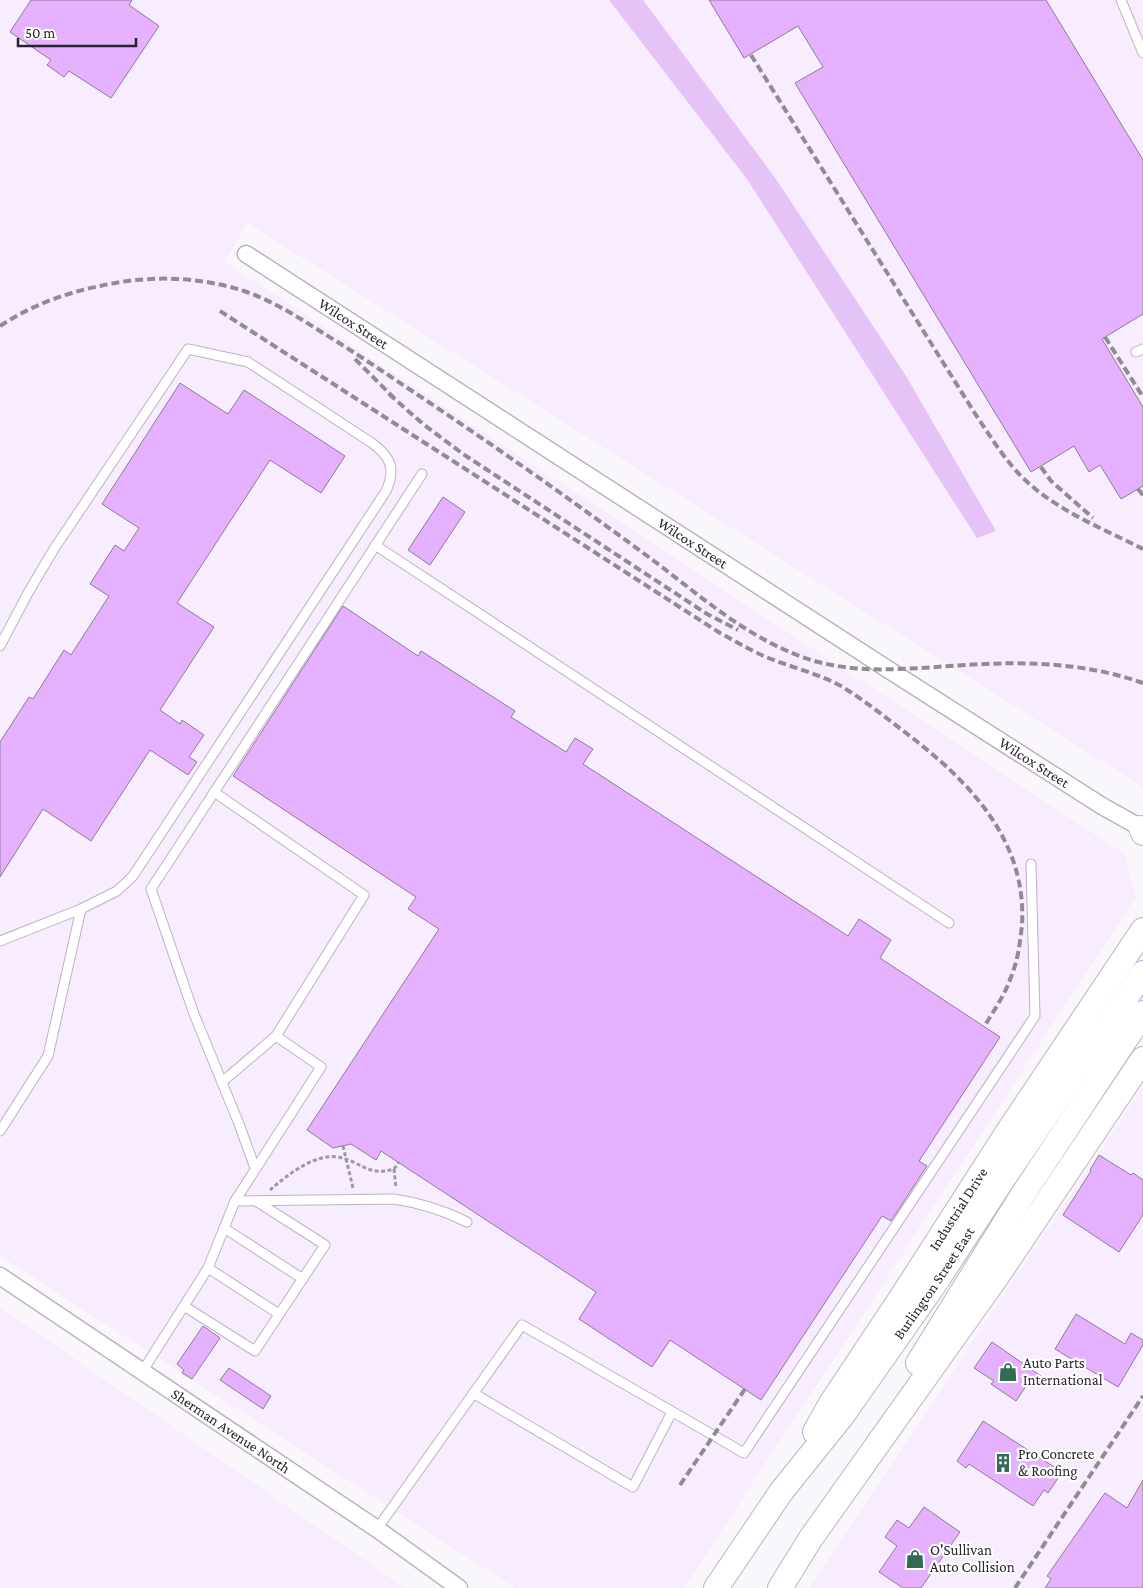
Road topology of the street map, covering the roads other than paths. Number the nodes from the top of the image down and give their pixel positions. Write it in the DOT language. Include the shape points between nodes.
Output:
graph roads {
  1 [pos="1121,0"];
  2 [pos="1143,53"];
  3 [pos="246,254"];
  4 [pos="422,474"];
  5 [pos="375,545"];
  6 [pos="0,646"];
  7 [pos="214,792"];
  8 [pos="1142,830"];
  9 [pos="1031,864"];
  10 [pos="81,908"];
  11 [pos="949,923"];
  12 [pos="1143,930"];
  13 [pos="0,941"];
  14 [pos="1143,972"];
  15 [pos="1143,1013"];
  16 [pos="276,1036"];
  17 [pos="1143,1059"];
  18 [pos="222,1082"];
  19 [pos="0,1131"];
  20 [pos="255,1168"];
  21 [pos="235,1201"];
  22 [pos="256,1201"];
  23 [pos="467,1222"];
  24 [pos="224,1228"];
  25 [pos="208,1268"];
  26 [pos="0,1276"];
  27 [pos="303,1279"];
  28 [pos="184,1306"];
  29 [pos="279,1314"];
  30 [pos="142,1372"];
  31 [pos="474,1393"];
  32 [pos="672,1412"];
  33 [pos="781,1492"];
  34 [pos="377,1529"];
  35 [pos="811,1538"];
  36 [pos="459,1588"];
  37 [pos="716,1588"];
  38 [pos="780,1588"];
  1 -- 2 [label="lane"];
  3 -- 8 [label="street, Wilcox Street"];
  4 -- 5 [label="lane"];
  5 -- 7 [label="lane"];
  5 -- 11 [label="lane"];
  6 -- 10 [label="lane" via="54,549 188,348 238,359 259,368 388,457 392,472 386,491 144,860 117,891"];
  7 -- 16 [label="lane" via="364,896"];
  7 -- 18 [label="lane" via="151,889 194,1014"];
  9 -- 32 [label="lane" via="1035,1016 744,1453"];
  10 -- 13 [label="lane"];
  10 -- 19 [label="lane" via="48,1056"];
  12 -- 33 [label="main road, Industrial Drive" via="830,1405"];
  14 -- 33 [label="main road, Burlington Street East" via="936,1282 848,1408"];
  15 -- 35 [label="main road, Burlington Street East" via="991,1245 825,1510"];
  16 -- 18 [label="lane"];
  16 -- 20 [label="lane" via="321,1067"];
  17 -- 35 [label="main road, Burlington Street East" via="998,1275"];
  18 -- 20 [label="lane"];
  20 -- 21 [label="lane"];
  21 -- 22 [label="lane"];
  21 -- 24 [label="lane"];
  22 -- 23 [label="lane" via="397,1200 437,1208"];
  22 -- 27 [label="lane" via="325,1245"];
  24 -- 25 [label="lane"];
  24 -- 27 [label="lane"];
  25 -- 28 [label="lane"];
  25 -- 29 [label="lane"];
  26 -- 30 [label="street, Sherman Avenue North"];
  27 -- 29 [label="lane"];
  28 -- 29 [label="lane" via="255,1351"];
  28 -- 30 [label="lane"];
  30 -- 34 [label="street, Sherman Avenue North"];
  31 -- 32 [label="lane" via="522,1325"];
  31 -- 32 [label="lane" via="633,1487"];
  31 -- 34 [label="lane"];
  33 -- 37 [label="main road, Burlington Street East"];
  34 -- 36 [label="street, Sherman Avenue North"];
  35 -- 38 [label="main road, Burlington Street East"];
}
